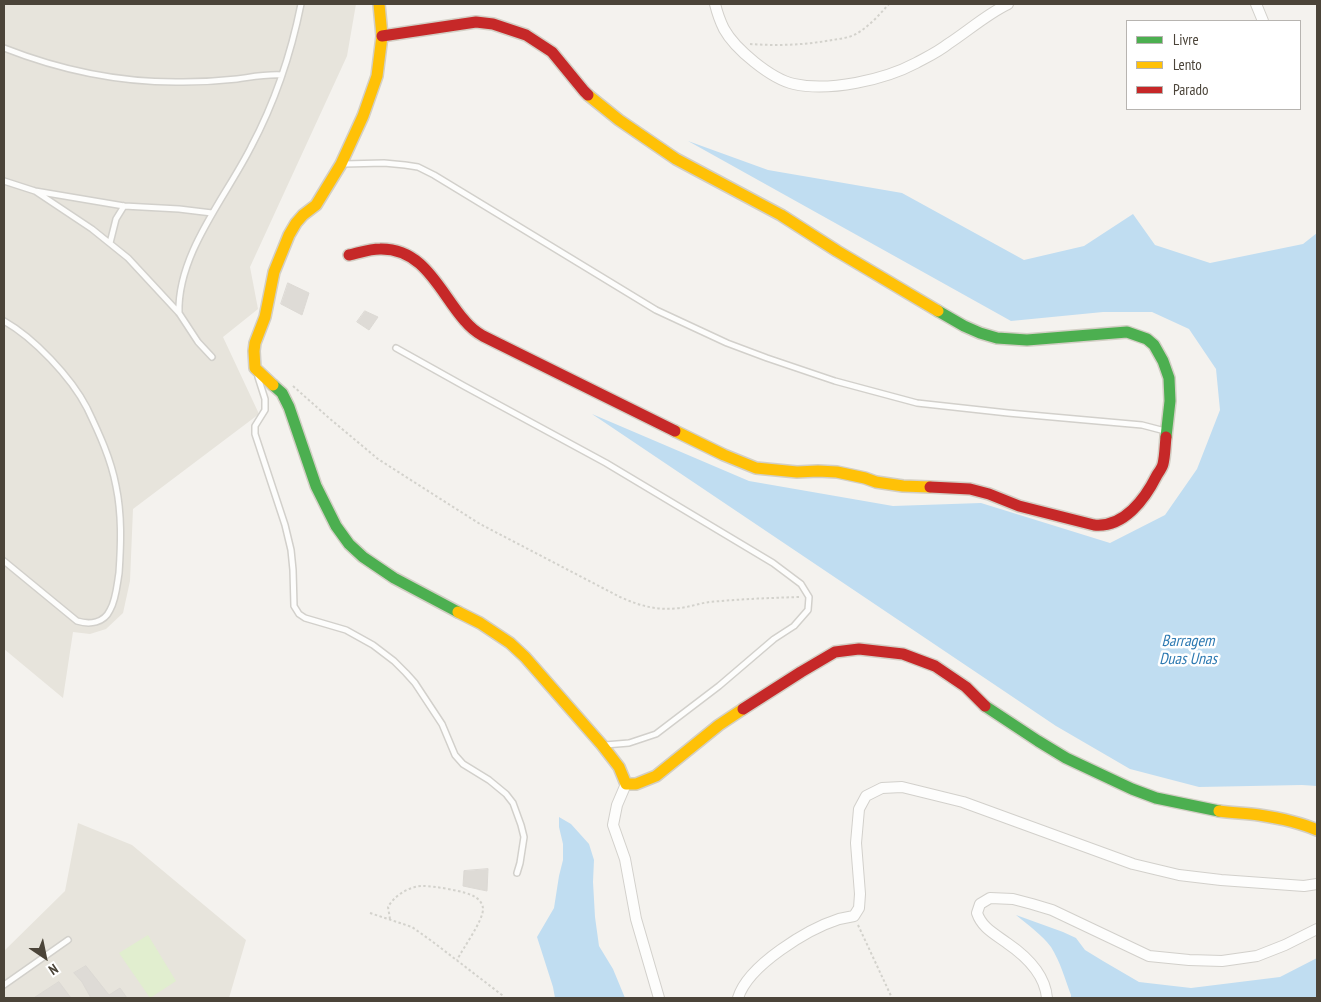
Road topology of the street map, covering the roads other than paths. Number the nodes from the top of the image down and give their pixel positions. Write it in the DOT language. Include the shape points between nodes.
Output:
graph roads {
  1 [pos="301,4"];
  2 [pos="380,4"];
  3 [pos="715,4"];
  4 [pos="1008,4"];
  5 [pos="1256,4"];
  6 [pos="1263,20"];
  7 [pos="382,36"];
  8 [pos="4,48"];
  9 [pos="282,75"];
  10 [pos="341,164"];
  11 [pos="4,181"];
  12 [pos="35,191"];
  13 [pos="124,206"];
  14 [pos="212,213"];
  15 [pos="110,243"];
  16 [pos="349,254"];
  17 [pos="179,313"];
  18 [pos="4,321"];
  19 [pos="396,348"];
  20 [pos="212,357"];
  21 [pos="255,368"];
  22 [pos="1167,431"];
  23 [pos="4,561"];
  24 [pos="602,745"];
  25 [pos="626,784"];
  26 [pos="1317,830"];
  27 [pos="517,872"];
  28 [pos="1317,884"];
  29 [pos="1317,928"];
  30 [pos="68,940"];
  31 [pos="4,984"];
  32 [pos="660,998"];
  33 [pos="738,998"];
  34 [pos="1047,998"];
  1 -- 9 [label="lane"];
  2 -- 7 [label="street"];
  3 -- 4 [label="street" via="724,29 751,60 793,84 815,86 842,85 887,76 946,46"];
  5 -- 6 [label="street"];
  7 -- 10 [label="street" via="377,76"];
  7 -- 22 [label="street" via="476,22 526,35 552,52 584,91 619,120 676,159 781,215 980,333 1027,340 1128,332 1147,339 1164,361 1169,378"];
  8 -- 9 [label="lane" via="66,68 140,81 183,82"];
  9 -- 14 [label="lane" via="267,116"];
  10 -- 21 [label="street" via="316,206 303,215 289,235 274,272 265,317 255,343"];
  10 -- 22 [label="lane" via="384,163 418,167 434,174 656,310 727,343 826,378 917,403 1142,425"];
  11 -- 12 [label="lane"];
  12 -- 13 [label="lane"];
  12 -- 15 [label="lane"];
  13 -- 14 [label="lane"];
  13 -- 15 [label="lane" via="116,218"];
  14 -- 17 [label="lane" via="191,254"];
  15 -- 17 [label="lane"];
  16 -- 22 [label="street" via="383,249 406,254 424,265 476,332 756,468 837,472 903,486 970,489 1019,506 1103,526 1120,520 1147,494 1163,464"];
  17 -- 20 [label="lane"];
  18 -- 23 [label="lane" via="58,366 78,393 108,456 116,486 121,533 117,587 110,612 94,623 77,622"];
  19 -- 24 [label="lane" via="606,462 773,563 801,584 809,597 808,610 794,626 656,734"];
  21 -- 24 [label="street" via="282,393 316,486 349,544 394,578 480,623 510,643"];
  21 -- 27 [label="lane" via="265,410 255,426 255,434 287,534 294,606 305,618 346,630 373,645 415,683 442,724 455,755 513,803 524,837"];
  24 -- 25 [label="street" via="619,767"];
  25 -- 26 [label="street" via="636,784 656,776 719,725 835,652 859,649 903,654 935,666 966,687 989,709 1038,741 1132,789 1156,798 1301,823"];
  25 -- 32 [label="street" via="613,825 625,859 636,919"];
  28 -- 33 [label="street" via="1240,882 1179,875 1133,864 963,802 902,786 882,788 866,796 859,810 856,843 860,894 859,908 854,916 821,927 774,955 751,976"];
  29 -- 34 [label="street" via="1257,956 1222,962 1190,960 1149,956 1052,910 1013,899 990,898 980,904 979,920 1034,965 1042,978"];
  30 -- 31 [label="lane"];
}
